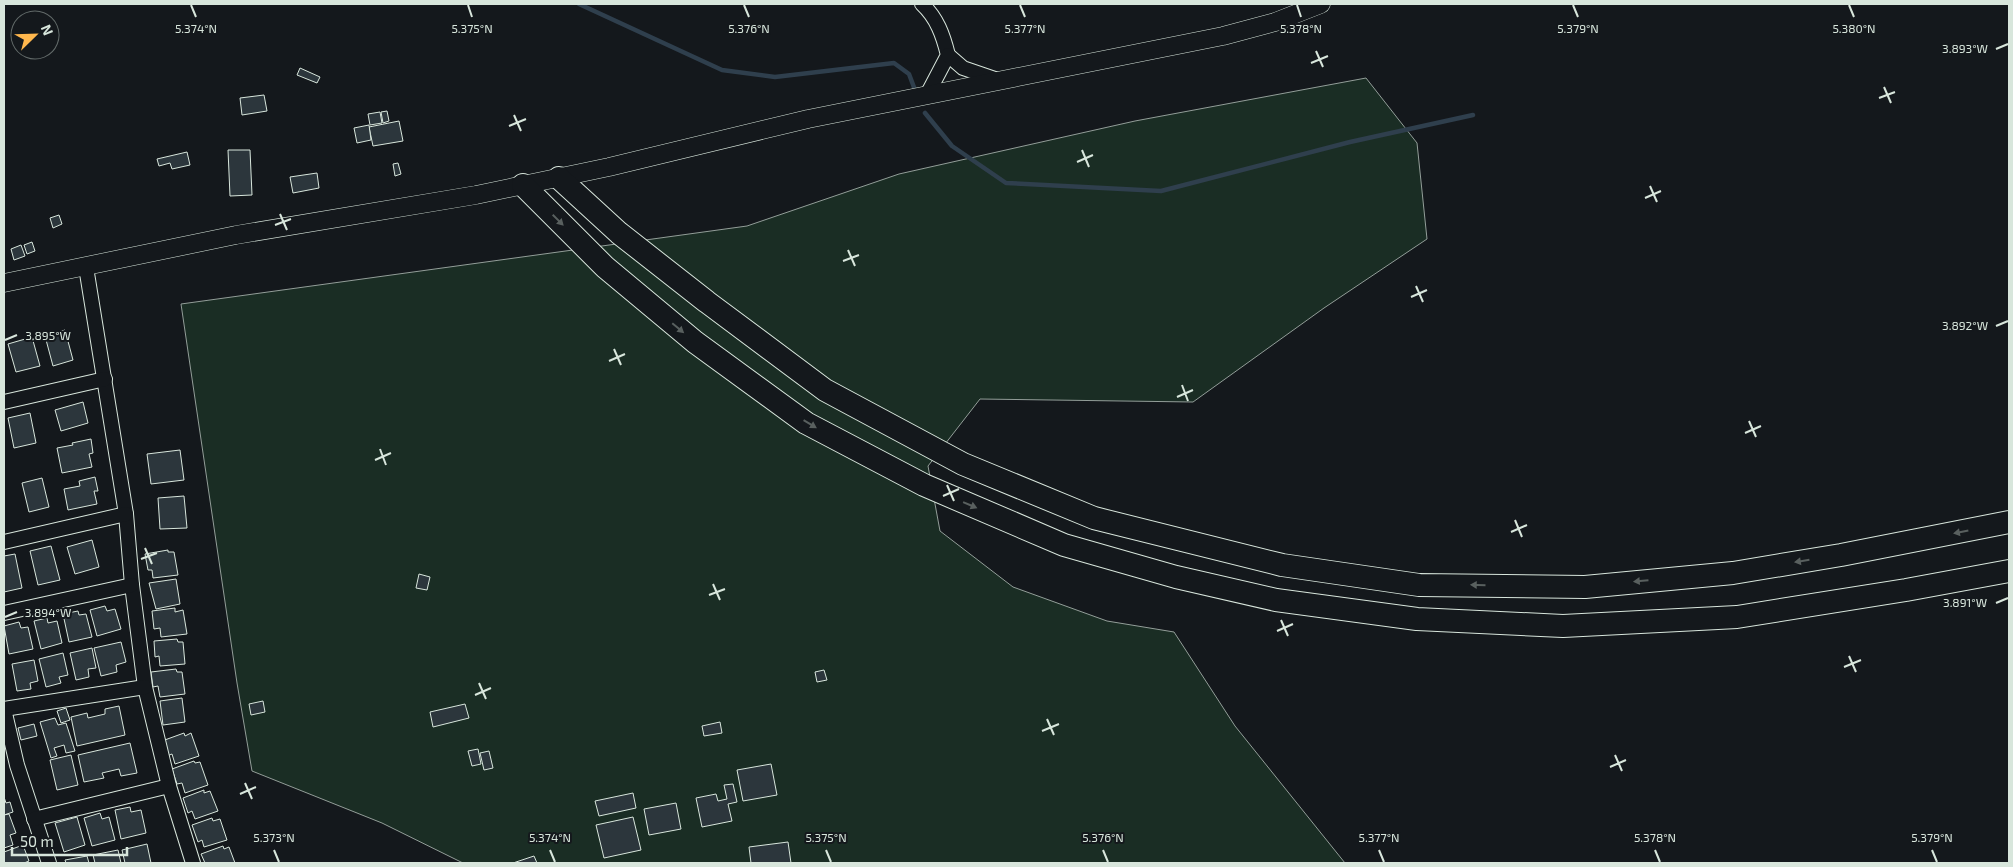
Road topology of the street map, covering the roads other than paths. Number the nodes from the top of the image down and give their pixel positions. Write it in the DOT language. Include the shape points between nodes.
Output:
graph roads {
  1 [pos="922,4"];
  2 [pos="1321,4"];
  3 [pos="948,55"];
  4 [pos="998,80"];
  5 [pos="927,95"];
  6 [pos="559,178"];
  7 [pos="523,185"];
  8 [pos="86,267"];
  9 [pos="4,283"];
  10 [pos="105,379"];
  11 [pos="4,402"];
  12 [pos="126,514"];
  13 [pos="2009,522"];
  14 [pos="4,542"];
  15 [pos="2009,571"];
  16 [pos="132,585"];
  17 [pos="4,613"];
  18 [pos="146,687"];
  19 [pos="4,709"];
  20 [pos="169,786"];
  21 [pos="34,819"];
  22 [pos="49,863"];
  23 [pos="193,863"];
  1 -- 3 [label="street" via="943,33"];
  2 -- 4 [label="street" via="1275,22 1223,36"];
  3 -- 4 [label="street" via="963,68"];
  3 -- 5 [label="street"];
  4 -- 5 [label="street"];
  5 -- 6 [label="street" via="808,119"];
  6 -- 7 [label="street"];
  13 -- 6 [label="highway, one-way" via="1733,573 1585,587 1419,585 1282,565 1094,518 963,464 920,441 825,390 619,233"];
  7 -- 8 [label="street" via="236,235"];
  7 -- 15 [label="highway, one-way" via="604,266 687,336 806,423 924,485 1064,545 1176,577 1276,600 1417,619 1563,626 1738,617"];
  8 -- 9 [label="street"];
  8 -- 10 [label="street"];
  10 -- 11 [label="street"];
  10 -- 12 [label="street"];
  12 -- 14 [label="street"];
  12 -- 16 [label="street"];
  16 -- 17 [label="street"];
  16 -- 18 [label="street"];
  18 -- 19 [label="street"];
  18 -- 20 [label="street"];
  19 -- 21 [label="street" via="16,765"];
  20 -- 21 [label="street"];
  20 -- 23 [label="street"];
  21 -- 22 [label="street"];
}
